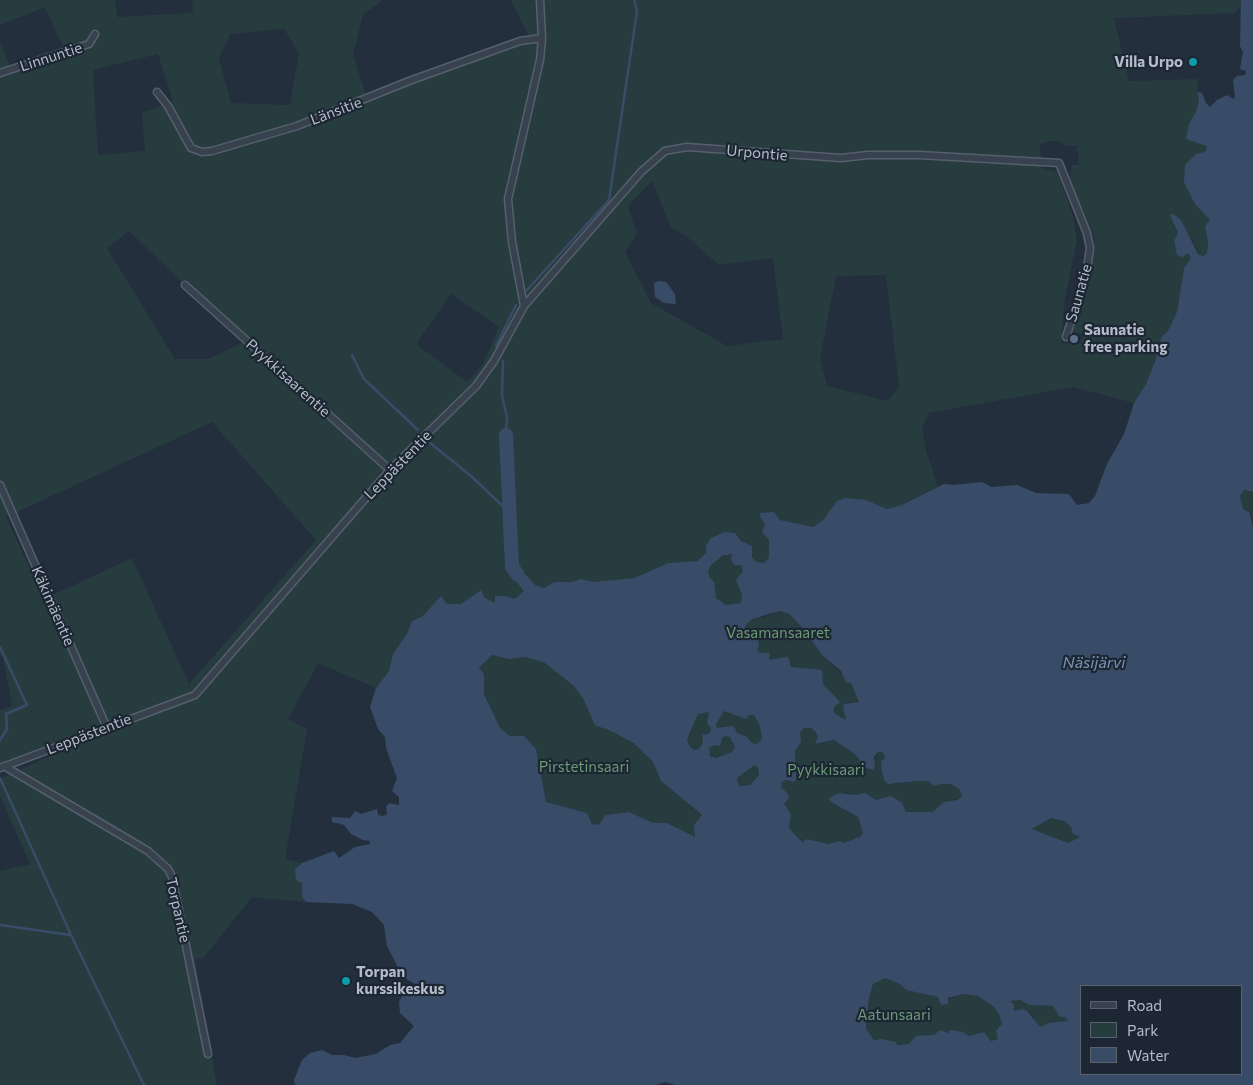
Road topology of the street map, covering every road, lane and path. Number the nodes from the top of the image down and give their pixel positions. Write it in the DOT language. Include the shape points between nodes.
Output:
graph roads {
  1 [pos="540,0"];
  2 [pos="95,34"];
  3 [pos="542,38"];
  4 [pos="0,73"];
  5 [pos="157,92"];
  6 [pos="1059,164"];
  7 [pos="186,285"];
  8 [pos="524,306"];
  9 [pos="1066,337"];
  10 [pos="390,470"];
  11 [pos="0,484"];
  12 [pos="107,728"];
  13 [pos="2,767"];
  14 [pos="208,1054"];
  1 -- 3 [label="street"];
  2 -- 4 [label="street, Linnuntie" via="93,40 84,46"];
  3 -- 5 [label="street, Länsitie" via="520,41 297,126 212,151 191,148"];
  3 -- 8 [label="street" via="540,60 508,200"];
  6 -- 8 [label="street, Urpontie" via="919,155 841,158 675,148 655,158 641,172"];
  6 -- 9 [label="street, Saunatie" via="1083,221 1090,248 1086,276"];
  7 -- 10 [label="street, Pyykkisaarentie"];
  8 -- 10 [label="street, Leppästentie" via="502,348 476,386"];
  10 -- 12 [label="street, Leppästentie" via="195,695"];
  11 -- 12 [label="street, Käkimäentie"];
  12 -- 13 [label="street, Leppästentie"];
  13 -- 14 [label="street, Torpantie" via="148,851 168,869"];
}
